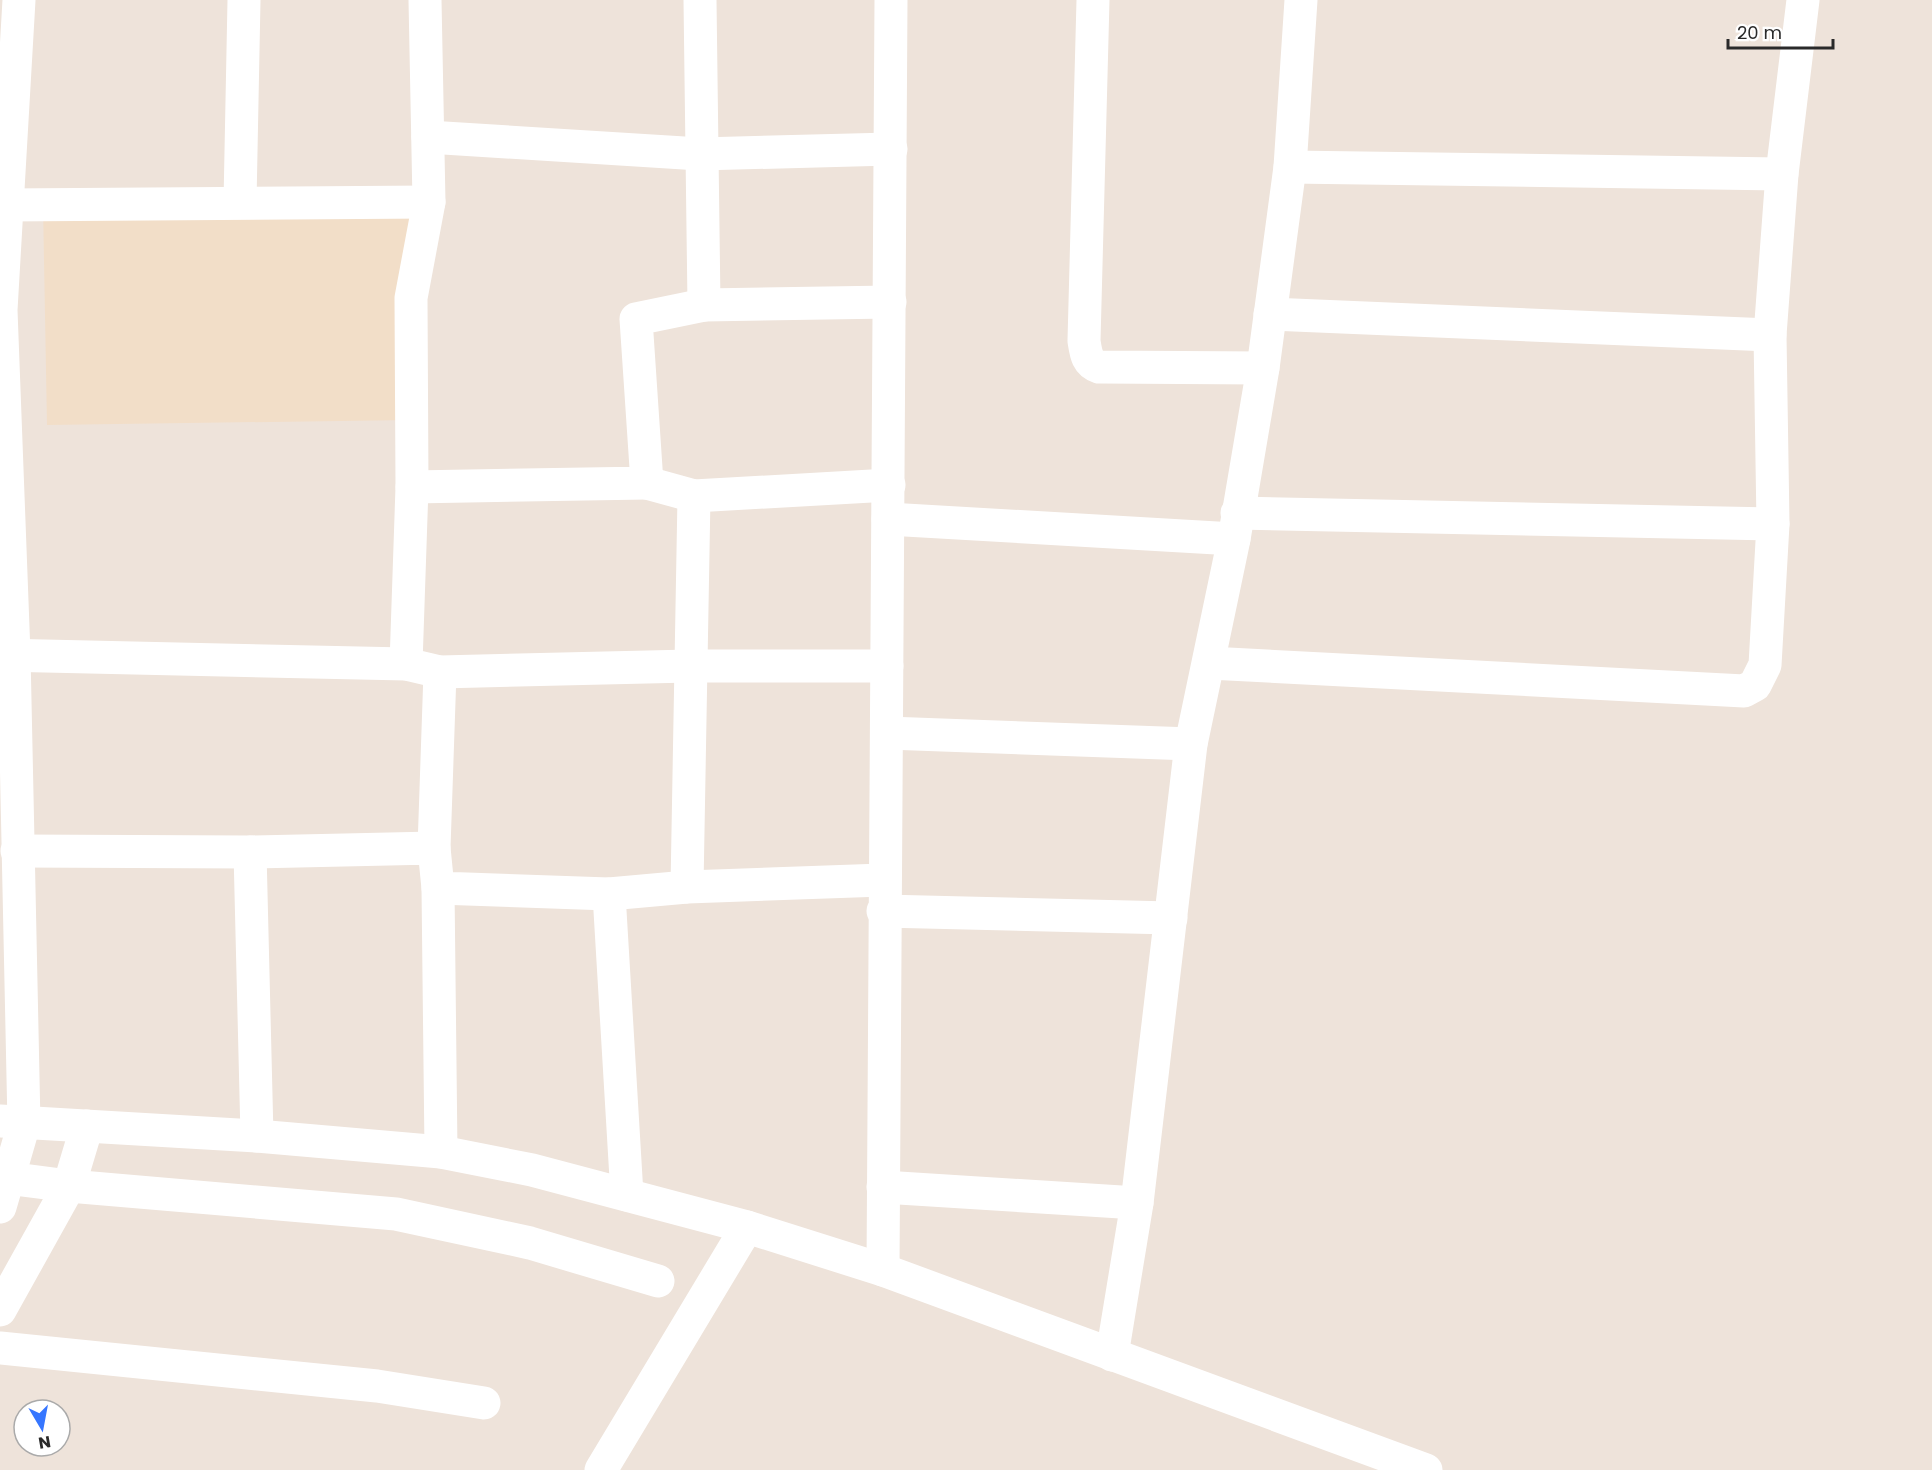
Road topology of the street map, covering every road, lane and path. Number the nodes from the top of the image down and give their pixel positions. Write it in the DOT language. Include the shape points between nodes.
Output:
graph roads {
  1 [pos="19,0"];
  2 [pos="244,0"];
  3 [pos="425,0"];
  4 [pos="700,0"];
  5 [pos="891,0"];
  6 [pos="1093,0"];
  7 [pos="1302,0"];
  8 [pos="1803,0"];
  9 [pos="428,137"];
  10 [pos="891,149"];
  11 [pos="700,154"];
  12 [pos="1290,167"];
  13 [pos="1782,174"];
  14 [pos="240,202"];
  15 [pos="429,202"];
  16 [pos="5,205"];
  17 [pos="890,302"];
  18 [pos="704,304"];
  19 [pos="0,310"];
  20 [pos="1269,314"];
  21 [pos="1770,335"];
  22 [pos="1263,368"];
  23 [pos="647,483"];
  24 [pos="889,485"];
  25 [pos="412,487"];
  26 [pos="694,496"];
  27 [pos="888,519"];
  28 [pos="1773,524"];
  29 [pos="1236,526"];
  30 [pos="7,655"];
  31 [pos="1209,663"];
  32 [pos="406,664"];
  33 [pos="690,666"];
  34 [pos="887,666"];
  35 [pos="440,672"];
  36 [pos="886,733"];
  37 [pos="1191,744"];
  38 [pos="434,848"];
  39 [pos="17,851"];
  40 [pos="250,852"];
  41 [pos="9,884"];
  42 [pos="687,887"];
  43 [pos="438,888"];
  44 [pos="609,894"];
  45 [pos="883,896"];
  46 [pos="1171,918"];
  47 [pos="12,1122"];
  48 [pos="87,1126"];
  49 [pos="257,1136"];
  50 [pos="441,1152"];
  51 [pos="69,1186"];
  52 [pos="4,1187"];
  53 [pos="883,1187"];
  54 [pos="627,1195"];
  55 [pos="1137,1203"];
  56 [pos="747,1227"];
  57 [pos="883,1270"];
  58 [pos="658,1281"];
  59 [pos="0,1310"];
  60 [pos="0,1348"];
  61 [pos="1112,1355"];
  62 [pos="484,1403"];
  63 [pos="606,1469"];
  64 [pos="1425,1470"];
  1 -- 16 [label="street"];
  2 -- 14 [label="street"];
  3 -- 9 [label="street"];
  4 -- 11 [label="street"];
  5 -- 10 [label="street"];
  6 -- 22 [label="street" via="1086,357 1099,367"];
  7 -- 12 [label="street"];
  8 -- 13 [label="street"];
  9 -- 11 [label="street"];
  9 -- 15 [label="street"];
  10 -- 11 [label="street"];
  10 -- 17 [label="street"];
  11 -- 18 [label="street"];
  12 -- 13 [label="street"];
  12 -- 20 [label="street"];
  13 -- 21 [label="street"];
  14 -- 15 [label="street"];
  14 -- 16 [label="street"];
  15 -- 25 [label="street" via="411,298"];
  16 -- 19 [label="street"];
  17 -- 18 [label="street"];
  17 -- 24 [label="street"];
  18 -- 23 [label="street" via="636,319"];
  19 -- 30 [label="street"];
  20 -- 21 [label="street"];
  20 -- 22 [label="street"];
  21 -- 28 [label="street"];
  22 -- 29 [label="street"];
  23 -- 25 [label="street"];
  23 -- 26 [label="street"];
  24 -- 26 [label="street"];
  24 -- 27 [label="street"];
  25 -- 32 [label="street"];
  26 -- 33 [label="street"];
  27 -- 29 [label="street"];
  27 -- 34 [label="street"];
  28 -- 29 [label="street"];
  28 -- 31 [label="street" via="1765,665 1755,685 1744,691"];
  29 -- 31 [label="street"];
  30 -- 32 [label="street"];
  30 -- 39 [label="street"];
  31 -- 37 [label="street"];
  32 -- 35 [label="street"];
  33 -- 34 [label="street"];
  33 -- 35 [label="street"];
  33 -- 42 [label="street"];
  34 -- 36 [label="street"];
  35 -- 38 [label="street"];
  36 -- 37 [label="street"];
  36 -- 45 [label="street"];
  37 -- 46 [label="street"];
  38 -- 40 [label="street"];
  38 -- 43 [label="street"];
  39 -- 40 [label="street"];
  39 -- 41 [label="street"];
  40 -- 49 [label="street"];
  41 -- 47 [label="street"];
  42 -- 44 [label="street"];
  42 -- 45 [label="street"];
  43 -- 44 [label="street"];
  43 -- 50 [label="street"];
  44 -- 54 [label="street"];
  45 -- 46 [label="street"];
  45 -- 53 [label="street"];
  46 -- 55 [label="street"];
  47 -- 48 [label="street"];
  47 -- 52 [label="street"];
  48 -- 49 [label="street"];
  48 -- 51 [label="street"];
  49 -- 50 [label="street"];
  50 -- 54 [label="street"];
  51 -- 52 [label="street"];
  51 -- 58 [label="street" via="396,1214 530,1243"];
  51 -- 59 [label="street"];
  53 -- 55 [label="street"];
  53 -- 57 [label="street"];
  54 -- 56 [label="street"];
  55 -- 61 [label="street"];
  56 -- 57 [label="street"];
  56 -- 63 [label="street"];
  57 -- 61 [label="street"];
  60 -- 62 [label="street" via="377,1386"];
  61 -- 64 [label="street"];
}
